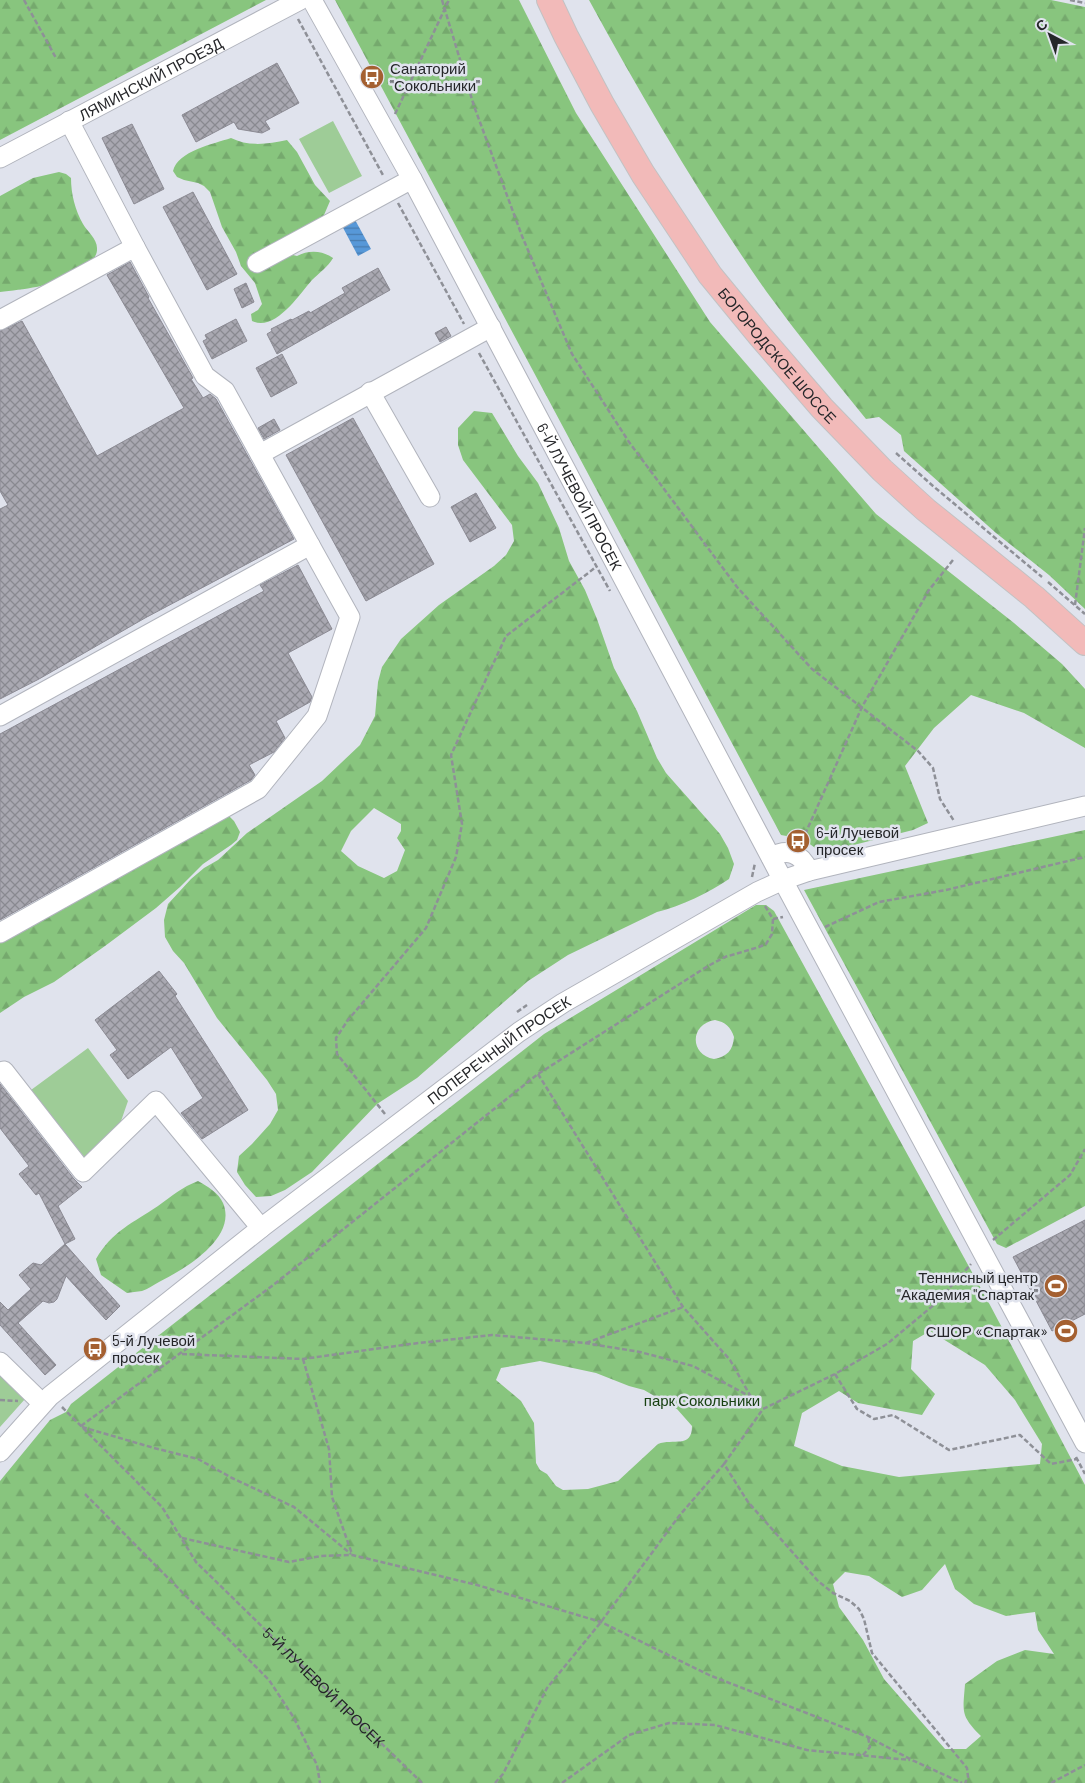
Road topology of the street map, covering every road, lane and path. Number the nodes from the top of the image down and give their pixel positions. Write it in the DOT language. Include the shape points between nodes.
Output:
graph roads {
  1 [pos="24,0"];
  2 [pos="312,0"];
  3 [pos="442,0"];
  4 [pos="449,0"];
  5 [pos="549,0"];
  6 [pos="1070,0"];
  7 [pos="295,3"];
  8 [pos="1085,3"];
  9 [pos="445,10"];
  10 [pos="56,58"];
  11 [pos="69,121"];
  12 [pos="386,131"];
  13 [pos="0,158"];
  14 [pos="412,179"];
  15 [pos="391,190"];
  16 [pos="135,247"];
  17 [pos="257,263"];
  18 [pos="0,320"];
  19 [pos="491,326"];
  20 [pos="471,338"];
  21 [pos="370,392"];
  22 [pos="896,453"];
  23 [pos="260,454"];
  24 [pos="430,497"];
  25 [pos="1085,528"];
  26 [pos="310,545"];
  27 [pos="953,560"];
  28 [pos="596,566"];
  29 [pos="610,592"];
  30 [pos="1075,605"];
  31 [pos="1085,614"];
  32 [pos="1085,643"];
  33 [pos="862,707"];
  34 [pos="0,716"];
  35 [pos="1085,806"];
  36 [pos="956,823"];
  37 [pos="801,844"];
  38 [pos="1085,857"];
  39 [pos="763,858"];
  40 [pos="809,871"];
  41 [pos="783,880"];
  42 [pos="750,882"];
  43 [pos="762,901"];
  44 [pos="785,916"];
  45 [pos="773,919"];
  46 [pos="0,933"];
  47 [pos="812,934"];
  48 [pos="4,1071"];
  49 [pos="538,1074"];
  50 [pos="385,1114"];
  51 [pos="1085,1149"];
  52 [pos="261,1228"];
  53 [pos="976,1256"];
  54 [pos="683,1307"];
  55 [pos="585,1344"];
  56 [pos="181,1354"];
  57 [pos="303,1359"];
  58 [pos="0,1362"];
  59 [pos="835,1374"];
  60 [pos="751,1397"];
  61 [pos="0,1400"];
  62 [pos="33,1403"];
  63 [pos="762,1409"];
  64 [pos="66,1412"];
  65 [pos="80,1426"];
  66 [pos="1081,1451"];
  67 [pos="0,1452"];
  68 [pos="724,1464"];
  69 [pos="85,1494"];
  70 [pos="182,1538"];
  71 [pos="352,1555"];
  72 [pos="601,1622"];
  73 [pos="868,1737"];
  74 [pos="863,1755"];
  75 [pos="912,1760"];
  76 [pos="1085,1765"];
  77 [pos="320,1783"];
  78 [pos="422,1783"];
  79 [pos="495,1783"];
  80 [pos="562,1783"];
  81 [pos="964,1783"];
  82 [pos="1051,1783"];
  1 -- 10 [label="path"];
  2 -- 12 [label="street, 6-Й ЛУЧЕВОЙ ПРОСЕК"];
  3 -- 9 [label="path"];
  4 -- 9 [label="path"];
  5 -- 32 [label="main road, БОГОРОДСКОЕ ШОССЕ" via="602,104 643,174 710,275 760,336 822,408 882,470"];
  6 -- 8 [label="path"];
  7 -- 11 [label="street, ЛЯМИНСКИЙ ПРОЕЗД"];
  7 -- 15 [label="path"];
  9 -- 12 [label="path"];
  9 -- 33 [label="path" via="474,106 522,236 572,354 628,442 737,587 812,669"];
  11 -- 13 [label="street, ЛЯМИНСКИЙ ПРОЕЗД"];
  11 -- 16 [label="street"];
  12 -- 14 [label="street, 6-Й ЛУЧЕВОЙ ПРОСЕК"];
  14 -- 15 [label="street"];
  14 -- 19 [label="street, 6-Й ЛУЧЕВОЙ ПРОСЕК"];
  15 -- 17 [label="street"];
  15 -- 20 [label="path"];
  16 -- 18 [label="street"];
  16 -- 23 [label="street" via="205,376 225,391"];
  19 -- 20 [label="street"];
  19 -- 39 [label="street, 6-Й ЛУЧЕВОЙ ПРОСЕК"];
  20 -- 21 [label="street"];
  20 -- 28 [label="path"];
  21 -- 23 [label="street"];
  21 -- 24 [label="street"];
  22 -- 30 [label="path"];
  23 -- 26 [label="street"];
  25 -- 30 [label="path"];
  26 -- 34 [label="street"];
  26 -- 46 [label="street" via="350,617 318,716 258,789"];
  27 -- 33 [label="path" via="930,590"];
  28 -- 29 [label="path"];
  28 -- 50 [label="path" via="506,636 451,756 462,824 456,857 426,928 336,1038 336,1054"];
  30 -- 31 [label="path"];
  33 -- 36 [label="path" via="933,768 940,799"];
  33 -- 37 [label="path"];
  35 -- 40 [label="street, ПОПЕРЕЧНЫЙ ПРОСЕК"];
  38 -- 47 [label="path" via="946,890 879,902"];
  39 -- 40 [label="street" via="781,852 796,854"];
  39 -- 41 [label="street, 6-Й ЛУЧЕВОЙ ПРОСЕК"];
  39 -- 42 [label="path"];
  40 -- 41 [label="street, ПОПЕРЕЧНЫЙ ПРОСЕК"];
  41 -- 47 [label="street, 6-Й ЛУЧЕВОЙ ПРОСЕК"];
  41 -- 52 [label="street, ПОПЕРЕЧНЫЙ ПРОСЕК" via="563,1003 519,1032"];
  43 -- 45 [label="path"];
  44 -- 45 [label="path"];
  45 -- 49 [label="path" via="772,934 766,944 708,966"];
  47 -- 53 [label="street, 6-Й ЛУЧЕВОЙ ПРОСЕК"];
  48 -- 52 [label="street" via="83,1172 156,1101"];
  49 -- 54 [label="path"];
  49 -- 56 [label="path" via="272,1286"];
  51 -- 53 [label="path" via="1070,1175"];
  52 -- 62 [label="street, ПОПЕРЕЧНЫЙ ПРОСЕК"];
  53 -- 59 [label="path" via="935,1304 887,1344"];
  53 -- 66 [label="street, 6-Й ЛУЧЕВОЙ ПРОСЕК"];
  54 -- 55 [label="path"];
  54 -- 60 [label="path" via="730,1360"];
  55 -- 57 [label="path" via="492,1335"];
  55 -- 60 [label="path" via="640,1352 693,1366"];
  56 -- 57 [label="path"];
  56 -- 65 [label="path"];
  57 -- 71 [label="path" via="329,1449 332,1497"];
  58 -- 62 [label="street"];
  59 -- 63 [label="path"];
  59 -- 66 [label="path" via="857,1409 874,1419 893,1415 949,1450 1020,1435 1051,1464"];
  60 -- 63 [label="path"];
  61 -- 62 [label="path"];
  62 -- 67 [label="street, ПОПЕРЕЧНЫЙ ПРОСЕК"];
  63 -- 68 [label="path"];
  64 -- 65 [label="path, 5-Й ЛУЧЕВОЙ ПРОСЕК"];
  65 -- 70 [label="path, 5-Й ЛУЧЕВОЙ ПРОСЕК" via="162,1507"];
  65 -- 71 [label="path" via="198,1459 294,1507"];
  68 -- 72 [label="path" via="679,1516"];
  68 -- 81 [label="path" via="748,1502 818,1581 859,1609 872,1653 967,1768 968,1777"];
  69 -- 77 [label="path" via="269,1680 294,1718 317,1765"];
  70 -- 71 [label="path" via="289,1562"];
  70 -- 78 [label="path, 5-Й ЛУЧЕВОЙ ПРОСЕК" via="196,1562"];
  71 -- 72 [label="path" via="477,1585"];
  72 -- 73 [label="path" via="709,1675"];
  72 -- 79 [label="path" via="546,1688 503,1774"];
  73 -- 74 [label="path" via="870,1747"];
  73 -- 75 [label="path"];
  74 -- 75 [label="path"];
  74 -- 80 [label="path" via="807,1750 715,1725 669,1723 629,1735"];
  75 -- 81 [label="path"];
  76 -- 82 [label="path"];
}
